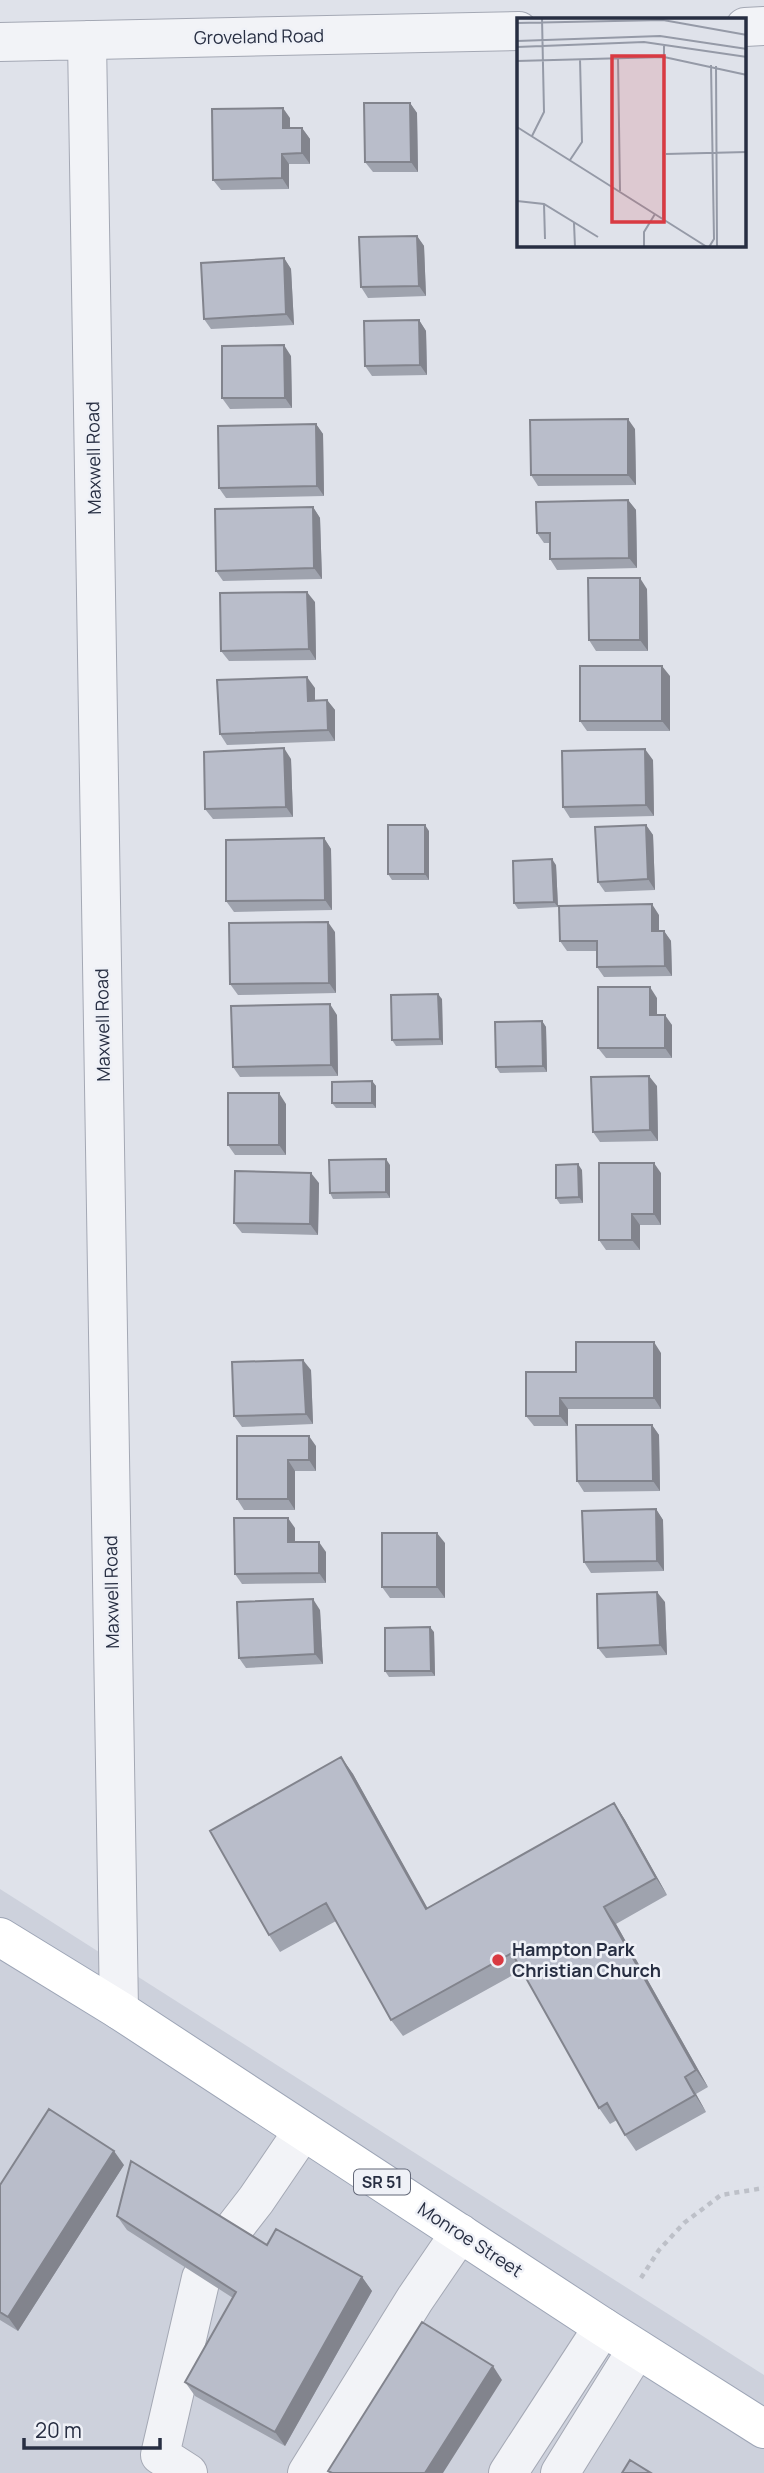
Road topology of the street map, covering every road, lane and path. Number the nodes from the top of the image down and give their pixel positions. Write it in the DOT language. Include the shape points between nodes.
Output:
graph roads {
  1 [pos="764,26"];
  2 [pos="746,27"];
  3 [pos="517,31"];
  4 [pos="87,40"];
  5 [pos="0,42"];
  6 [pos="0,1937"];
  7 [pos="119,2010"];
  8 [pos="303,2131"];
  9 [pos="764,2188"];
  10 [pos="232,2231"];
  11 [pos="460,2233"];
  12 [pos="201,2277"];
  13 [pos="641,2278"];
  14 [pos="603,2327"];
  15 [pos="637,2349"];
  16 [pos="762,2422"];
  17 [pos="188,2473"];
  18 [pos="307,2473"];
  19 [pos="508,2473"];
  20 [pos="560,2473"];
  1 -- 2 [label="street"];
  3 -- 4 [label="street, Groveland Road"];
  4 -- 5 [label="street, Groveland Road"];
  4 -- 7 [label="street, Maxwell Road"];
  6 -- 7 [label="main road, Monroe Street / SR 51"];
  7 -- 8 [label="main road, Monroe Street / SR 51"];
  8 -- 10 [label="street"];
  8 -- 11 [label="main road, Monroe Street / SR 51"];
  9 -- 13 [label="path" via="721,2195 684,2223"];
  11 -- 14 [label="main road, Monroe Street / SR 51"];
  11 -- 18 [label="street"];
  12 -- 17 [label="street" via="160,2455"];
  14 -- 15 [label="main road, Monroe Street / SR 51"];
  14 -- 19 [label="street"];
  15 -- 16 [label="main road, Monroe Street / SR 51"];
  15 -- 20 [label="street"];
}
